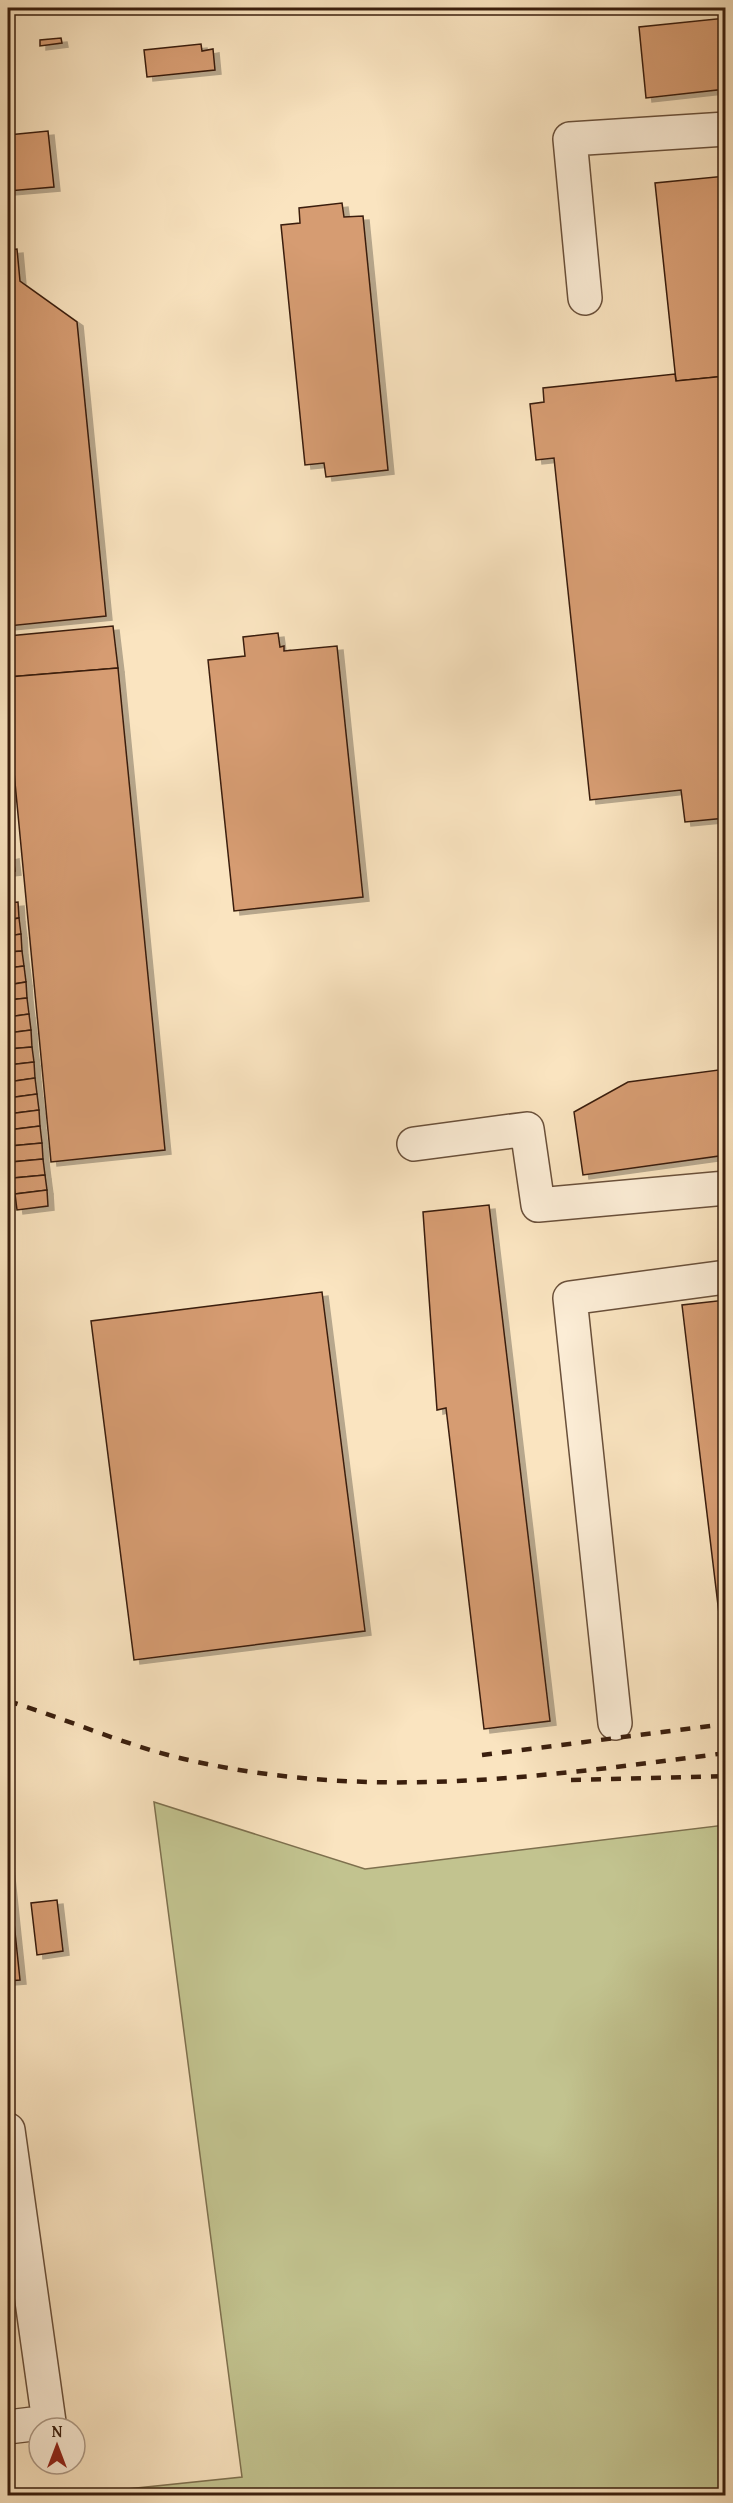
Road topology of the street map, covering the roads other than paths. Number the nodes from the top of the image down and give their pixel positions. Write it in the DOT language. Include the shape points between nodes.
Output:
graph roads {
  1 [pos="726,129"];
  2 [pos="585,298"];
  3 [pos="414,1144"];
  4 [pos="726,1188"];
  5 [pos="726,1277"];
  6 [pos="615,1723"];
  7 [pos="8,2130"];
  8 [pos="8,2427"];
  1 -- 2 [label="lane" via="570,139"];
  3 -- 4 [label="lane" via="527,1129 538,1205"];
  5 -- 6 [label="lane" via="570,1298"];
  7 -- 8 [label="lane" via="49,2422"];
}
